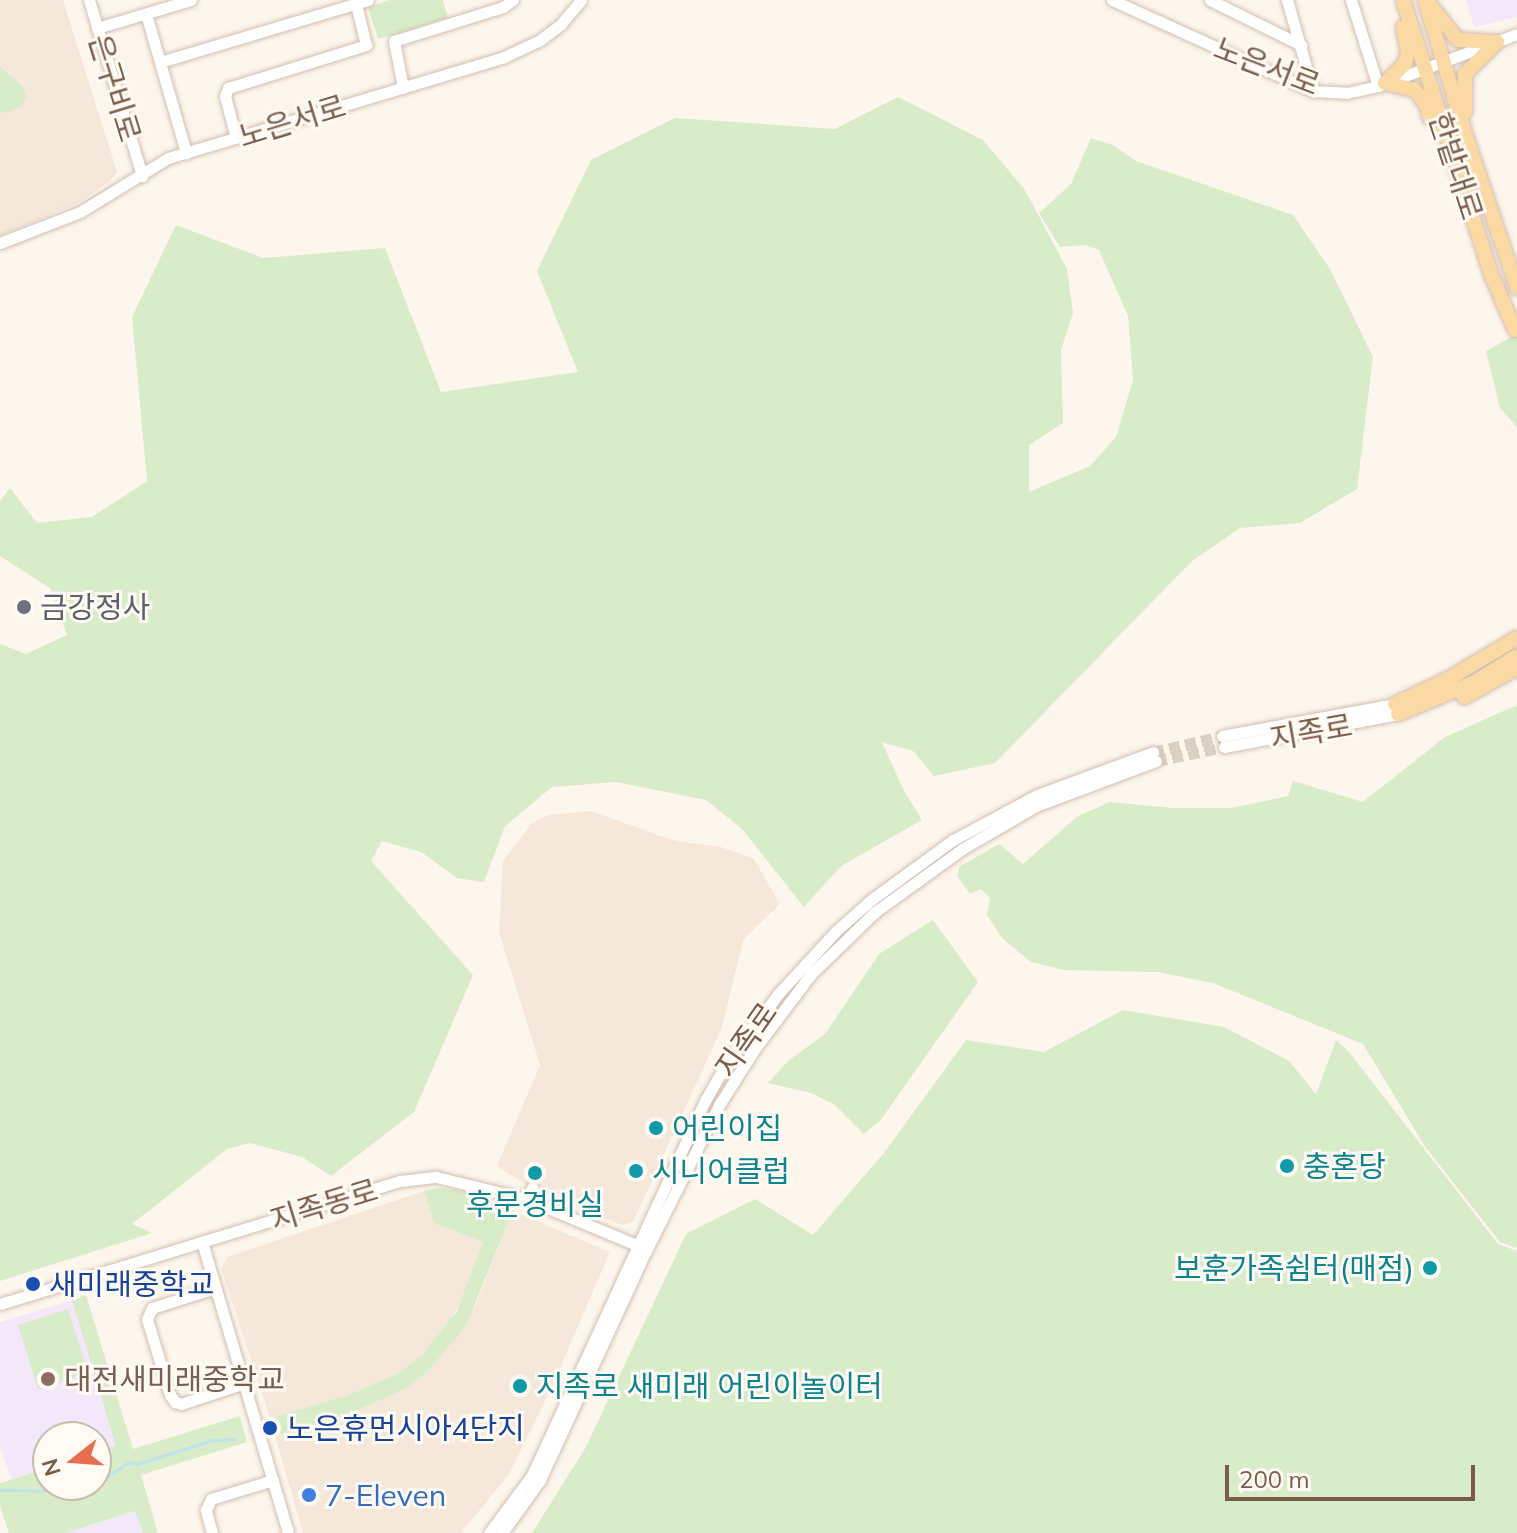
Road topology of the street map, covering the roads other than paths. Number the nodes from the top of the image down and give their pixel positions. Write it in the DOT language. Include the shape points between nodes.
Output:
graph roads {
  1 [pos="89,0"];
  2 [pos="191,0"];
  3 [pos="513,0"];
  4 [pos="581,0"];
  5 [pos="1112,0"];
  6 [pos="1210,0"];
  7 [pos="1237,0"];
  8 [pos="1287,0"];
  9 [pos="1351,0"];
  10 [pos="1402,0"];
  11 [pos="1426,0"];
  12 [pos="362,2"];
  13 [pos="1132,4"];
  14 [pos="146,14"];
  15 [pos="1242,15"];
  16 [pos="97,28"];
  17 [pos="1517,34"];
  18 [pos="1497,42"];
  19 [pos="1301,45"];
  20 [pos="160,62"];
  21 [pos="1444,63"];
  22 [pos="1426,70"];
  23 [pos="1381,85"];
  24 [pos="403,88"];
  25 [pos="1313,91"];
  26 [pos="236,138"];
  27 [pos="1467,140"];
  28 [pos="1448,145"];
  29 [pos="186,153"];
  30 [pos="142,176"];
  31 [pos="0,243"];
  32 [pos="1517,288"];
  33 [pos="1515,330"];
  34 [pos="1517,638"];
  35 [pos="1517,648"];
  36 [pos="1517,656"];
  37 [pos="1517,668"];
  38 [pos="1396,709"];
  39 [pos="1223,742"];
  40 [pos="1154,757"];
  41 [pos="532,1188"];
  42 [pos="526,1199"];
  43 [pos="202,1242"];
  44 [pos="643,1248"];
  45 [pos="215,1288"];
  46 [pos="0,1304"];
  47 [pos="244,1383"];
  48 [pos="273,1480"];
  49 [pos="212,1533"];
  50 [pos="288,1533"];
  51 [pos="489,1533"];
  52 [pos="502,1533"];
  1 -- 16 [label="street, 은구비로"];
  2 -- 14 [label="street"];
  3 -- 24 [label="street" via="394,41"];
  4 -- 24 [label="street, 노은서로" via="537,41 504,57"];
  5 -- 13 [label="street, 노은서로"];
  6 -- 15 [label="street"];
  7 -- 15 [label="street"];
  8 -- 19 [label="street"];
  9 -- 23 [label="street"];
  10 -- 22 [label="main road, 한밭대로"];
  10 -- 23 [label="main road" via="1406,58 1397,75"];
  11 -- 18 [label="main road" via="1458,40"];
  11 -- 21 [label="main road, 한밭대로"];
  12 -- 20 [label="street"];
  12 -- 26 [label="street" via="367,41 362,48 228,88 225,96"];
  13 -- 25 [label="street, 노은서로"];
  14 -- 16 [label="street"];
  14 -- 20 [label="street"];
  15 -- 19 [label="street"];
  16 -- 30 [label="street, 은구비로"];
  17 -- 18 [label="street, 노은서로"];
  18 -- 21 [label="street, 노은서로"];
  18 -- 27 [label="main road" via="1465,74"];
  19 -- 25 [label="street"];
  20 -- 29 [label="street"];
  21 -- 22 [label="street, 노은서로"];
  21 -- 27 [label="main road, 한밭대로"];
  22 -- 23 [label="street, 노은서로"];
  22 -- 28 [label="main road, 한밭대로"];
  23 -- 25 [label="street, 노은서로" via="1347,93"];
  23 -- 28 [label="main road" via="1410,87 1420,95"];
  24 -- 26 [label="street, 노은서로"];
  26 -- 29 [label="street, 노은서로"];
  27 -- 32 [label="main road, 한밭대로"];
  28 -- 33 [label="main road, 한밭대로"];
  29 -- 30 [label="street, 노은서로"];
  30 -- 31 [label="street, 노은서로" via="80,212"];
  34 -- 38 [label="main road"];
  35 -- 38 [label="main road" via="1481,672"];
  36 -- 38 [label="main road" via="1445,696"];
  37 -- 38 [label="main road" via="1446,705"];
  38 -- 39 [label="street, 지족로"];
  40 -- 44 [label="street, 지족로" via="1072,780 982,822 907,871 836,931 764,1011 726,1064"];
  41 -- 42 [label="street"];
  42 -- 43 [label="street, 지족동로" via="455,1179 401,1181"];
  42 -- 44 [label="street, 지족동로"];
  43 -- 45 [label="street"];
  43 -- 46 [label="street, 지족동로"];
  44 -- 51 [label="street, 지족로" via="532,1475"];
  44 -- 52 [label="street, 지족로" via="540,1480"];
  45 -- 47 [label="street"];
  45 -- 47 [label="street" via="152,1308 147,1319 175,1402"];
  47 -- 48 [label="street"];
  48 -- 49 [label="street" via="211,1499 206,1510"];
  48 -- 50 [label="street"];
}
